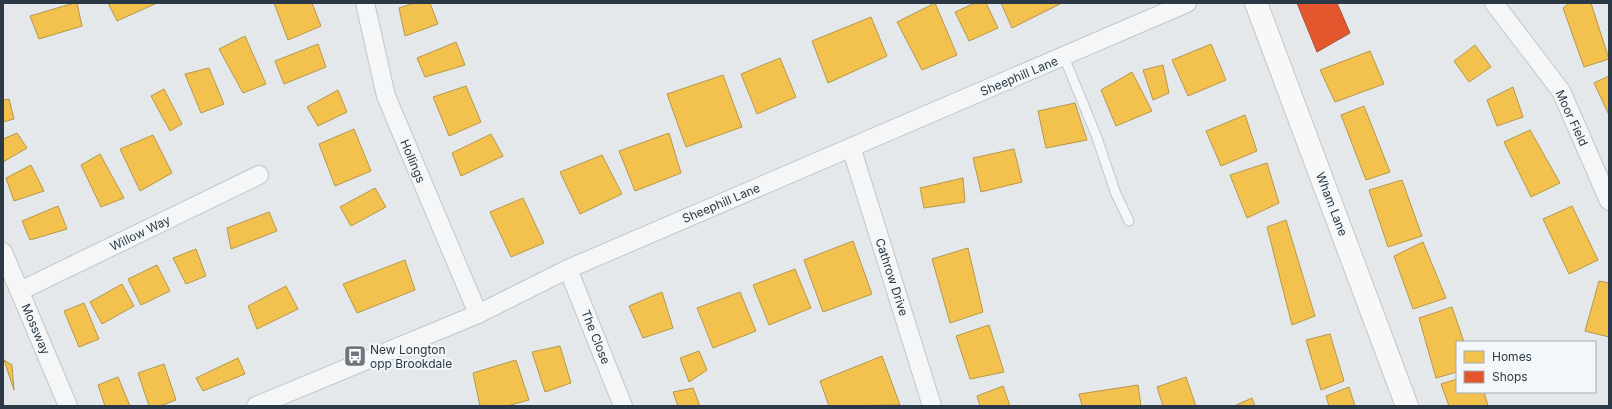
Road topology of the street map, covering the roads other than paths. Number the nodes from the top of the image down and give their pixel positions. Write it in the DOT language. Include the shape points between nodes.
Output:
graph roads {
  1 [pos="365,3"];
  2 [pos="1187,3"];
  3 [pos="1256,3"];
  4 [pos="1494,3"];
  5 [pos="1064,56"];
  6 [pos="851,147"];
  7 [pos="259,176"];
  8 [pos="1609,201"];
  9 [pos="1128,221"];
  10 [pos="3,252"];
  11 [pos="568,269"];
  12 [pos="20,291"];
  13 [pos="478,314"];
  14 [pos="68,406"];
  15 [pos="256,406"];
  16 [pos="623,406"];
  17 [pos="932,406"];
  18 [pos="1407,406"];
  1 -- 13 [label="street, Hollings" via="386,96"];
  2 -- 5 [label="street, Sheephill Lane"];
  3 -- 18 [label="street, Wham Lane"];
  4 -- 8 [label="street, Moor Field" via="1561,91"];
  5 -- 6 [label="street, Sheephill Lane"];
  5 -- 9 [label="lane"];
  6 -- 11 [label="street, Sheephill Lane"];
  6 -- 17 [label="street, Cathrow Drive"];
  7 -- 12 [label="street, Willow Way"];
  10 -- 12 [label="street, Mossway"];
  11 -- 13 [label="street, Sheephill Lane"];
  11 -- 16 [label="street, The Close"];
  12 -- 14 [label="street, Mossway"];
  13 -- 15 [label="street, Sheephill Lane"];
}
